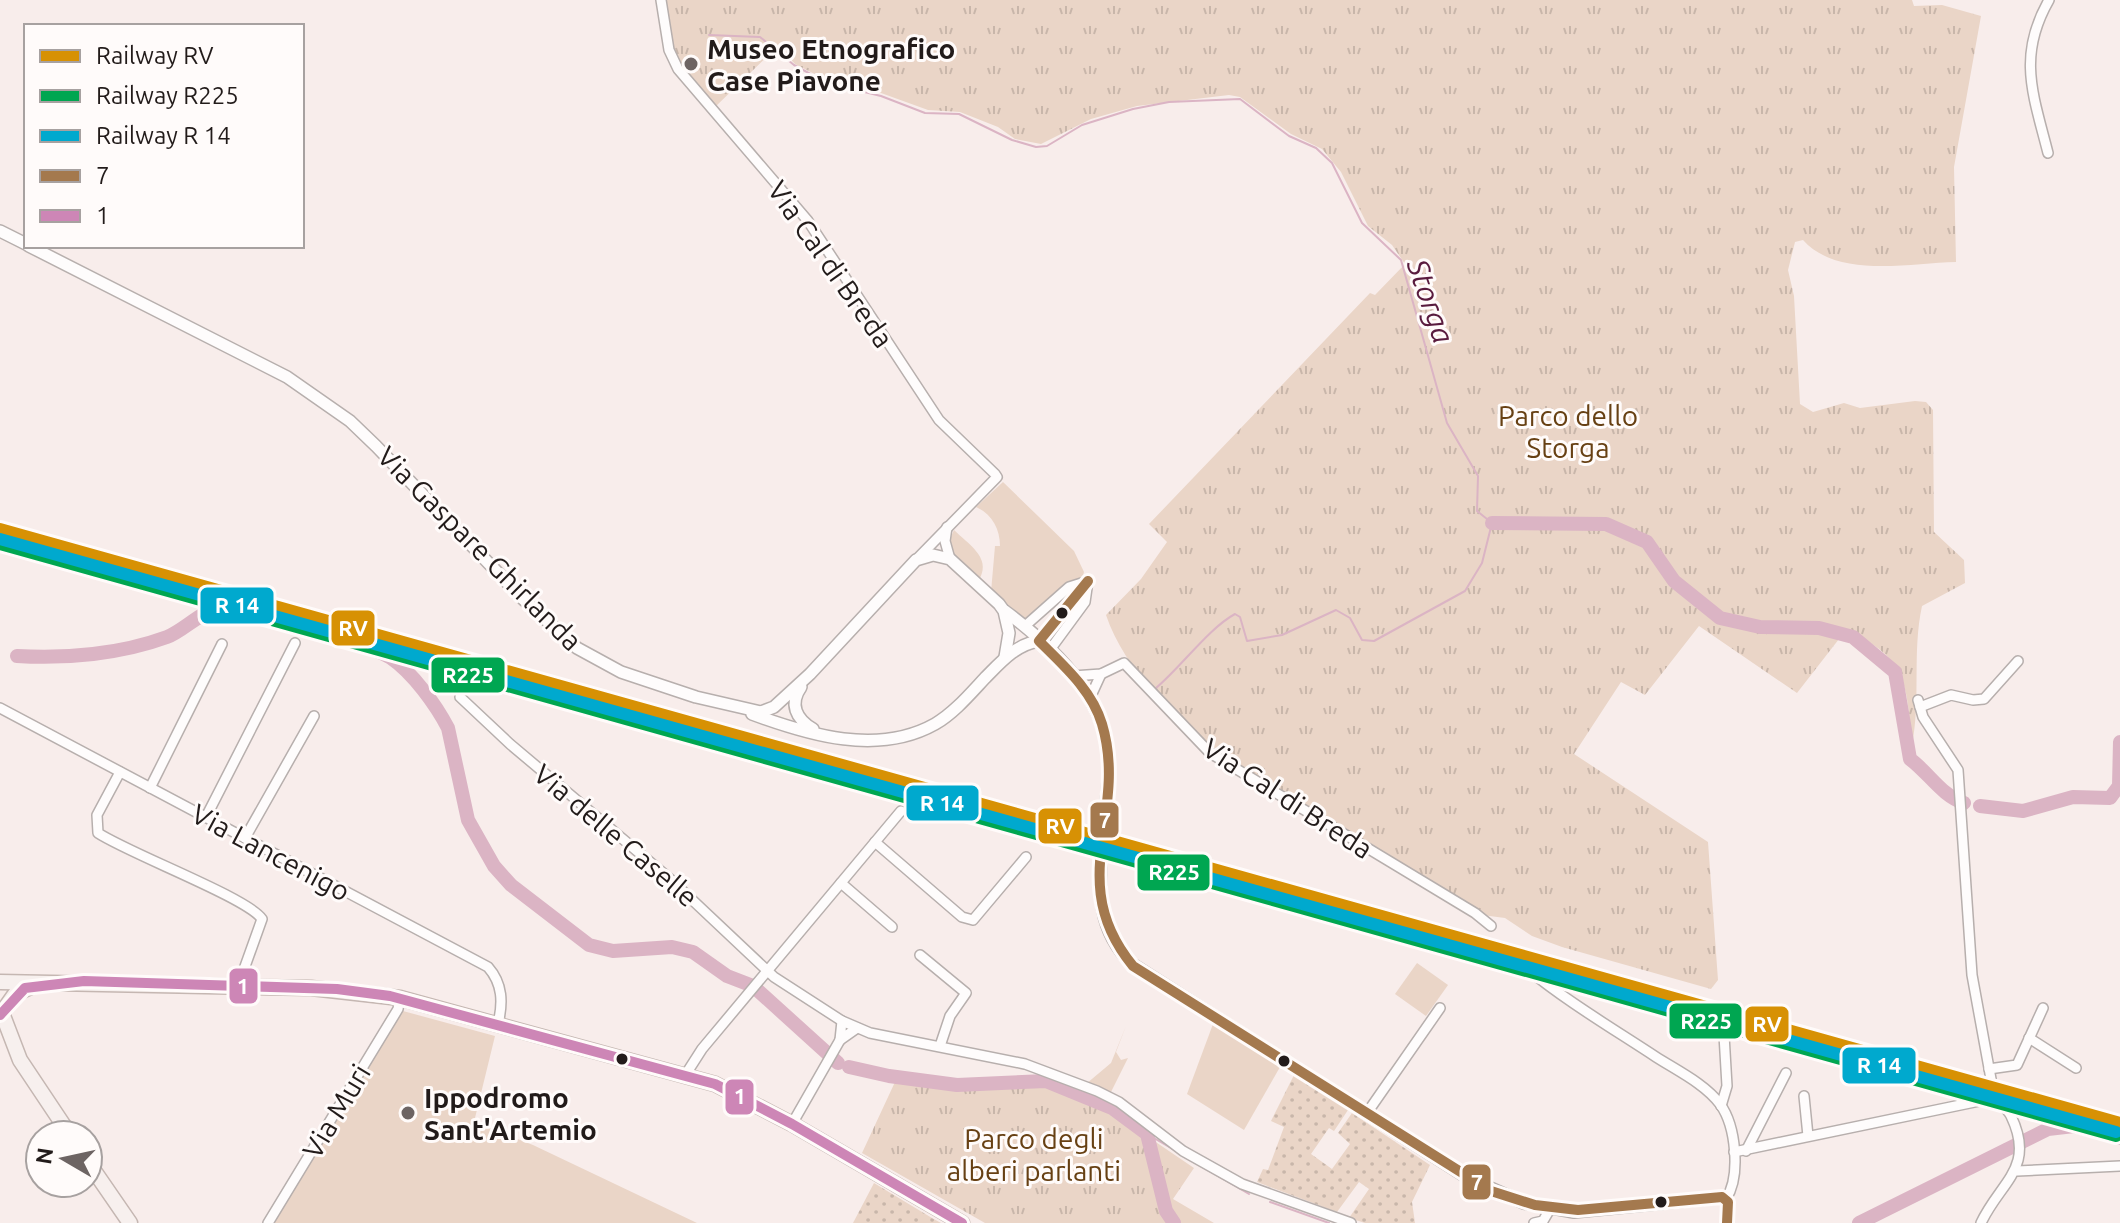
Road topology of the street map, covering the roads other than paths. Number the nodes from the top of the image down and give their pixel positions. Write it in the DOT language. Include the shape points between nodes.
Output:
graph roads {
  1 [pos="661,0"];
  2 [pos="2049,0"];
  3 [pos="2048,153"];
  4 [pos="0,231"];
  5 [pos="24,243"];
  6 [pos="34,248"];
  7 [pos="997,477"];
  8 [pos="948,527"];
  9 [pos="950,559"];
  10 [pos="916,560"];
  11 [pos="1004,611"];
  12 [pos="1025,626"];
  13 [pos="1039,641"];
  14 [pos="295,643"];
  15 [pos="222,644"];
  16 [pos="1049,651"];
  17 [pos="1005,657"];
  18 [pos="2018,661"];
  19 [pos="810,674"];
  20 [pos="1101,674"];
  21 [pos="1073,676"];
  22 [pos="460,697"];
  23 [pos="1090,698"];
  24 [pos="732,706"];
  25 [pos="0,708"];
  26 [pos="314,716"];
  27 [pos="827,735"];
  28 [pos="120,772"];
  29 [pos="150,788"];
  30 [pos="901,811"];
  31 [pos="206,817"];
  32 [pos="1104,826"];
  33 [pos="245,838"];
  34 [pos="875,842"];
  35 [pos="1102,846"];
  36 [pos="1026,857"];
  37 [pos="841,883"];
  38 [pos="1491,926"];
  39 [pos="892,927"];
  40 [pos="920,955"];
  41 [pos="1525,967"];
  42 [pos="770,973"];
  43 [pos="0,976"];
  44 [pos="84,981"];
  45 [pos="0,982"];
  46 [pos="238,986"];
  47 [pos="0,990"];
  48 [pos="400,998"];
  49 [pos="1440,1008"];
  50 [pos="2043,1008"];
  51 [pos="2,1013"];
  52 [pos="842,1021"];
  53 [pos="498,1024"];
  54 [pos="857,1028"];
  55 [pos="1724,1035"];
  56 [pos="2029,1038"];
  57 [pos="0,1039"];
  58 [pos="840,1040"];
  59 [pos="940,1046"];
  60 [pos="20,1060"];
  61 [pos="2076,1068"];
  62 [pos="1786,1073"];
  63 [pos="686,1074"];
  64 [pos="1804,1096"];
  65 [pos="1721,1106"];
  66 [pos="1367,1113"];
  67 [pos="59,1119"];
  68 [pos="792,1124"];
  69 [pos="1808,1136"];
  70 [pos="1746,1151"];
  71 [pos="1734,1152"];
  72 [pos="2120,1166"];
  73 [pos="2017,1171"];
  74 [pos="104,1185"];
  75 [pos="1727,1203"];
  76 [pos="1549,1213"];
  77 [pos="130,1223"];
  78 [pos="268,1223"];
  79 [pos="962,1223"];
  80 [pos="1351,1223"];
  81 [pos="1534,1223"];
  82 [pos="1727,1223"];
  83 [pos="1981,1223"];
  1 -- 7 [label="street, Via Cal di Breda" via="669,50 678,69 808,221 939,420"];
  2 -- 3 [label="street" via="2030,43 2029,77"];
  4 -- 5 [label="street, Via Gaspare Ghirlanda"];
  6 -- 24 [label="street, Via Gaspare Ghirlanda" via="287,377 350,421 532,609 577,648 621,672"];
  7 -- 8 [label="street, Via Gaspare Ghirlanda"];
  8 -- 9 [label="street"];
  8 -- 10 [label="street, Via Gaspare Ghirlanda"];
  9 -- 10 [label="street" via="933,555"];
  9 -- 11 [label="street"];
  10 -- 19 [label="street, Via Gaspare Ghirlanda"];
  11 -- 12 [label="street"];
  11 -- 17 [label="street" via="1009,633"];
  12 -- 13 [label="street"];
  12 -- 16 [label="street" via="1074,583 1088,581 1085,602"];
  13 -- 16 [label="street"];
  13 -- 17 [label="street, Via Gaspare Ghirlanda"];
  14 -- 31 [label="street"];
  15 -- 29 [label="street"];
  16 -- 21 [label="street"];
  17 -- 27 [label="street, Via Gaspare Ghirlanda" via="957,707 917,732 871,742"];
  18 -- 56 [label="street" via="1984,699 1951,695 1919,704 1958,770 1972,975 1990,1074 2017,1065"];
  19 -- 24 [label="street, Via Gaspare Ghirlanda" via="774,707 761,712"];
  19 -- 27 [label="street, Via Gaspare Ghirlanda" via="796,694 795,708 802,722"];
  20 -- 21 [label="street, Via Cal di Breda"];
  20 -- 23 [label="street"];
  20 -- 38 [label="street, Via Cal di Breda" via="1124,663 1210,753"];
  21 -- 23 [label="street"];
  22 -- 42 [label="street, Via delle Caselle" via="658,867"];
  23 -- 32 [label="street" via="1107,745"];
  24 -- 27 [label="street, Via Gaspare Ghirlanda"];
  25 -- 28 [label="street, Via Lancenigo"];
  26 -- 33 [label="street"];
  28 -- 29 [label="street, Via Lancenigo"];
  28 -- 46 [label="street" via="97,815 98,833 238,901 262,919"];
  29 -- 31 [label="street, Via Lancenigo"];
  30 -- 34 [label="street"];
  31 -- 33 [label="street, Via Lancenigo"];
  33 -- 53 [label="street, Via Lancenigo" via="488,967 501,996"];
  34 -- 36 [label="street" via="962,917 973,920"];
  34 -- 37 [label="street"];
  35 -- 66 [label="street" via="1099,897 1111,939 1139,970"];
  37 -- 39 [label="street"];
  37 -- 42 [label="street"];
  40 -- 59 [label="street" via="966,993 950,1016"];
  41 -- 65 [label="street" via="1694,1081"];
  42 -- 52 [label="street, Via delle Caselle"];
  42 -- 63 [label="street"];
  43 -- 44 [label="main road"];
  44 -- 45 [label="main road"];
  44 -- 46 [label="main road"];
  44 -- 51 [label="main road" via="25,988"];
  46 -- 48 [label="main road" via="351,990"];
  47 -- 51 [label="main road" via="5,998"];
  48 -- 53 [label="main road"];
  48 -- 78 [label="street, Via Muri"];
  49 -- 66 [label="street"];
  50 -- 56 [label="street"];
  51 -- 60 [label="main road"];
  52 -- 54 [label="street, Via delle Caselle"];
  52 -- 58 [label="street"];
  53 -- 63 [label="main road"];
  54 -- 58 [label="street"];
  54 -- 59 [label="street, Via delle Caselle"];
  55 -- 65 [label="street" via="1727,1086"];
  56 -- 61 [label="street"];
  57 -- 60 [label="main road"];
  58 -- 68 [label="street"];
  59 -- 80 [label="street, Via delle Caselle" via="1025,1064 1097,1091 1183,1151 1242,1184"];
  60 -- 67 [label="main road"];
  62 -- 70 [label="street"];
  63 -- 68 [label="main road"];
  64 -- 69 [label="street"];
  65 -- 71 [label="street"];
  66 -- 76 [label="street" via="1491,1191"];
  68 -- 79 [label="main road"];
  69 -- 70 [label="street"];
  69 -- 73 [label="street" via="1993,1094 2011,1114"];
  70 -- 71 [label="street"];
  71 -- 75 [label="street"];
  72 -- 73 [label="street"];
  73 -- 83 [label="street" via="1994,1196"];
  74 -- 77 [label="main road"];
  75 -- 76 [label="street"];
  75 -- 82 [label="street"];
  76 -- 81 [label="street"];
}
